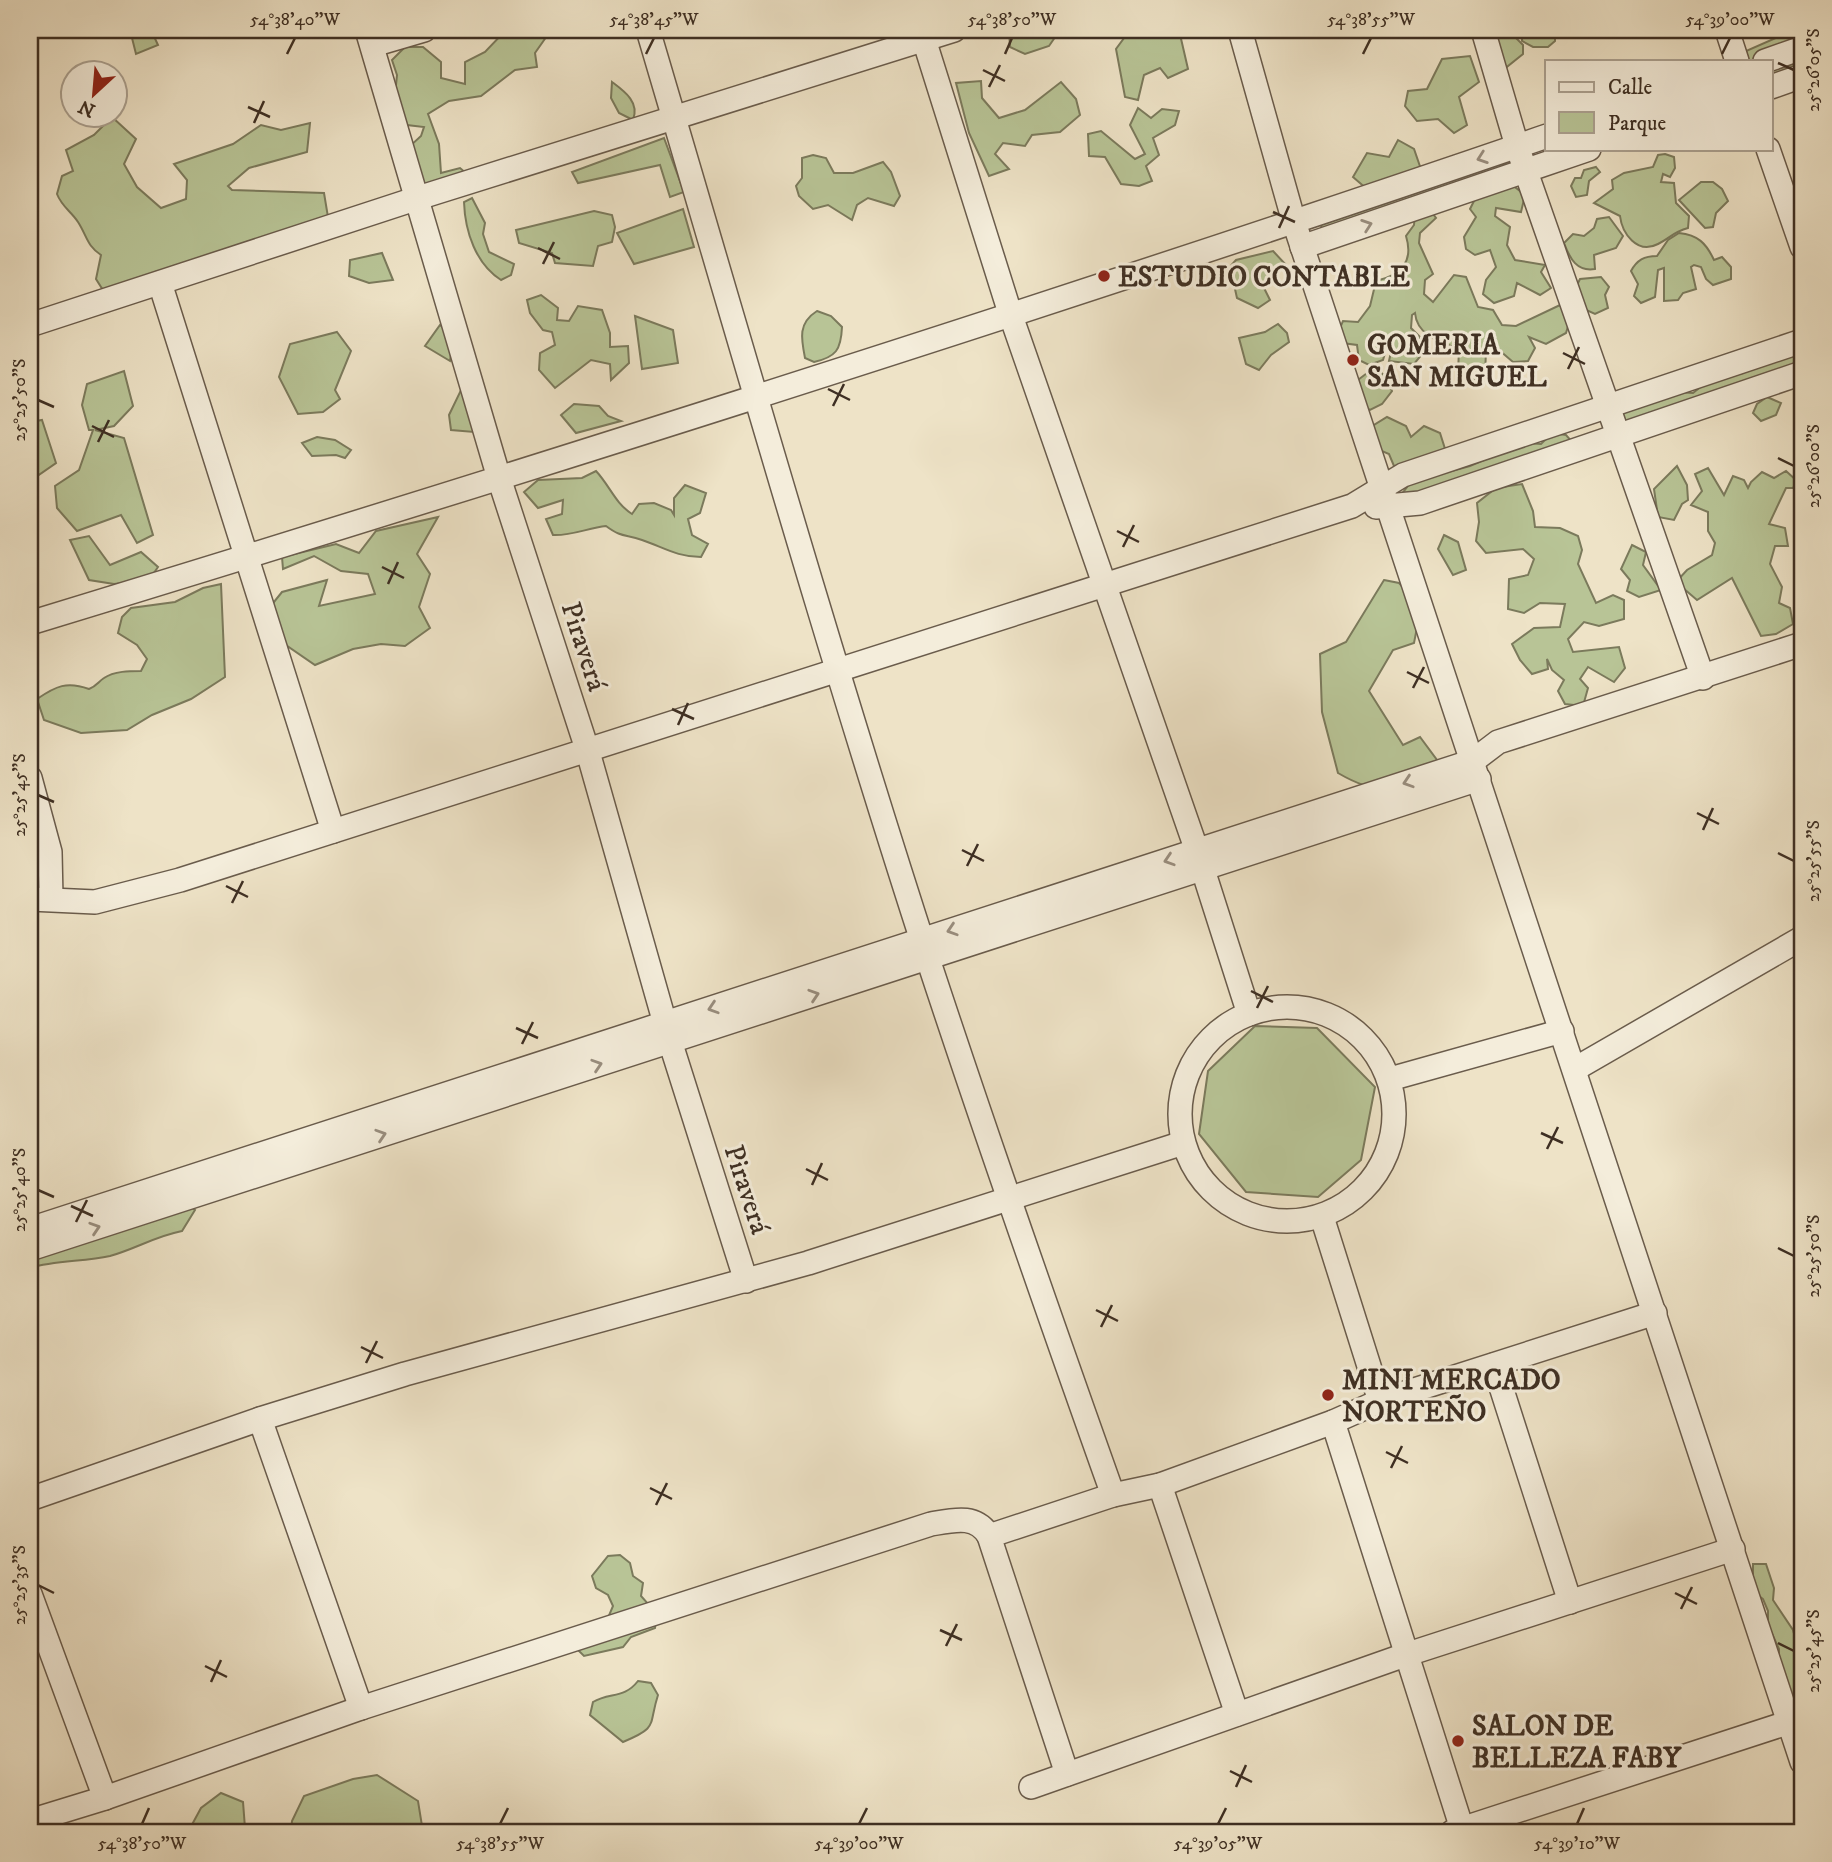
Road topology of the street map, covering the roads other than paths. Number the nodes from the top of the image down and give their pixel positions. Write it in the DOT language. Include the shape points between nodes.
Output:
graph roads {
  1 [pos="424,30"];
  2 [pos="648,30"];
  3 [pos="954,30"];
  4 [pos="1240,30"];
  5 [pos="1483,30"];
  6 [pos="1727,30"];
  7 [pos="923,34"];
  8 [pos="370,37"];
  9 [pos="1802,48"];
  10 [pos="1737,60"];
  11 [pos="1768,60"];
  12 [pos="1802,76"];
  13 [pos="1772,87"];
  14 [pos="674,117"];
  15 [pos="1545,137"];
  16 [pos="1517,146"];
  17 [pos="1586,150"];
  18 [pos="1768,150"];
  19 [pos="1527,170"];
  20 [pos="418,198"];
  21 [pos="1294,222"];
  22 [pos="1302,247"];
  23 [pos="1802,247"];
  24 [pos="160,283"];
  25 [pos="1010,313"];
  26 [pos="30,325"];
  27 [pos="1802,341"];
  28 [pos="1802,373"];
  29 [pos="755,396"];
  30 [pos="1608,406"];
  31 [pos="1618,436"];
  32 [pos="499,478"];
  33 [pos="1385,498"];
  34 [pos="246,557"];
  35 [pos="1104,586"];
  36 [pos="30,622"];
  37 [pos="1802,644"];
  38 [pos="839,668"];
  39 [pos="1703,678"];
  40 [pos="588,752"];
  41 [pos="1476,770"];
  42 [pos="30,778"];
  43 [pos="333,831"];
  44 [pos="1199,860"];
  45 [pos="40,898"];
  46 [pos="1802,938"];
  47 [pos="925,949"];
  48 [pos="1249,1014"];
  49 [pos="1562,1031"];
  50 [pos="668,1032"];
  51 [pos="1575,1069"];
  52 [pos="1390,1079"];
  53 [pos="335,1140"];
  54 [pos="1183,1143"];
  55 [pos="1009,1201"];
  56 [pos="1322,1217"];
  57 [pos="30,1229"];
  58 [pos="30,1249"];
  59 [pos="746,1281"];
  60 [pos="1655,1313"];
  61 [pos="1494,1365"];
  62 [pos="1380,1401"];
  63 [pos="260,1419"];
  64 [pos="1333,1422"];
  65 [pos="1160,1485"];
  66 [pos="1113,1495"];
  67 [pos="30,1499"];
  68 [pos="989,1536"];
  69 [pos="1733,1549"];
  70 [pos="30,1594"];
  71 [pos="1570,1602"];
  72 [pos="1405,1655"];
  73 [pos="361,1708"];
  74 [pos="1237,1714"];
  75 [pos="1798,1742"];
  76 [pos="1067,1774"];
  77 [pos="1031,1787"];
  78 [pos="105,1798"];
  79 [pos="30,1821"];
  80 [pos="1459,1831"];
  1 -- 8 [label="street"];
  2 -- 14 [label="street"];
  3 -- 7 [label="street"];
  4 -- 21 [label="street"];
  5 -- 16 [label="street"];
  6 -- 10 [label="street"];
  7 -- 14 [label="street"];
  7 -- 25 [label="street"];
  8 -- 20 [label="street, Piraverá"];
  9 -- 11 [label="street"];
  12 -- 13 [label="street"];
  14 -- 20 [label="street"];
  14 -- 29 [label="street"];
  15 -- 16 [label="street"];
  16 -- 19 [label="street"];
  16 -- 21 [label="street, one-way"];
  17 -- 19 [label="street"];
  18 -- 23 [label="street"];
  22 -- 19 [label="street, one-way"];
  19 -- 30 [label="street"];
  20 -- 24 [label="street"];
  20 -- 32 [label="street, Piraverá"];
  21 -- 22 [label="street"];
  21 -- 25 [label="street"];
  22 -- 33 [label="street"];
  24 -- 26 [label="street"];
  24 -- 34 [label="street"];
  25 -- 29 [label="street"];
  25 -- 35 [label="street"];
  27 -- 30 [label="street"];
  28 -- 31 [label="street"];
  29 -- 32 [label="street"];
  29 -- 38 [label="street"];
  30 -- 31 [label="street"];
  30 -- 33 [label="street" via="1403,475"];
  31 -- 33 [label="street" via="1420,503"];
  31 -- 39 [label="street"];
  32 -- 34 [label="street"];
  32 -- 40 [label="street, Piraverá"];
  33 -- 35 [label="street"];
  33 -- 41 [label="street"];
  34 -- 36 [label="street"];
  34 -- 43 [label="street"];
  35 -- 38 [label="street"];
  35 -- 44 [label="street"];
  37 -- 39 [label="street"];
  38 -- 40 [label="street"];
  38 -- 47 [label="street"];
  39 -- 41 [label="street" via="1499,741"];
  40 -- 43 [label="street"];
  40 -- 50 [label="street, Piraverá"];
  41 -- 44 [label="street"];
  41 -- 49 [label="street"];
  42 -- 45 [label="street" via="50,852"];
  43 -- 45 [label="street" via="95,902"];
  44 -- 47 [label="street"];
  44 -- 48 [label="street"];
  46 -- 51 [label="street"];
  47 -- 50 [label="street"];
  47 -- 55 [label="street"];
  48 -- 52 [label="street" via="1283,1007 1317,1011 1348,1025 1373,1049"];
  48 -- 54 [label="street" via="1199,1052 1185,1080 1179,1111"];
  49 -- 51 [label="street"];
  49 -- 52 [label="street"];
  50 -- 53 [label="street"];
  50 -- 59 [label="street, Piraverá"];
  51 -- 60 [label="street"];
  52 -- 56 [label="street" via="1396,1112 1391,1146 1376,1177 1352,1202"];
  53 -- 57 [label="street"];
  58 -- 53 [label="street, one-way"];
  54 -- 55 [label="street"];
  54 -- 56 [label="street" via="1198,1175 1222,1200 1253,1216 1287,1222"];
  55 -- 59 [label="street"];
  55 -- 66 [label="street"];
  56 -- 62 [label="street"];
  59 -- 63 [label="street" via="419,1370"];
  60 -- 61 [label="street"];
  60 -- 69 [label="street"];
  61 -- 62 [label="street"];
  61 -- 71 [label="street"];
  62 -- 64 [label="street"];
  63 -- 67 [label="street"];
  63 -- 73 [label="street"];
  64 -- 65 [label="street"];
  64 -- 72 [label="street"];
  65 -- 66 [label="street"];
  65 -- 74 [label="street"];
  66 -- 68 [label="street"];
  68 -- 73 [label="street" via="972,1520 931,1524"];
  68 -- 76 [label="street"];
  69 -- 71 [label="street"];
  69 -- 75 [label="street"];
  70 -- 78 [label="street"];
  71 -- 72 [label="street"];
  72 -- 74 [label="street"];
  72 -- 80 [label="street"];
  73 -- 78 [label="street"];
  74 -- 76 [label="street"];
  75 -- 80 [label="street"];
  76 -- 77 [label="street"];
  78 -- 79 [label="street"];
}
